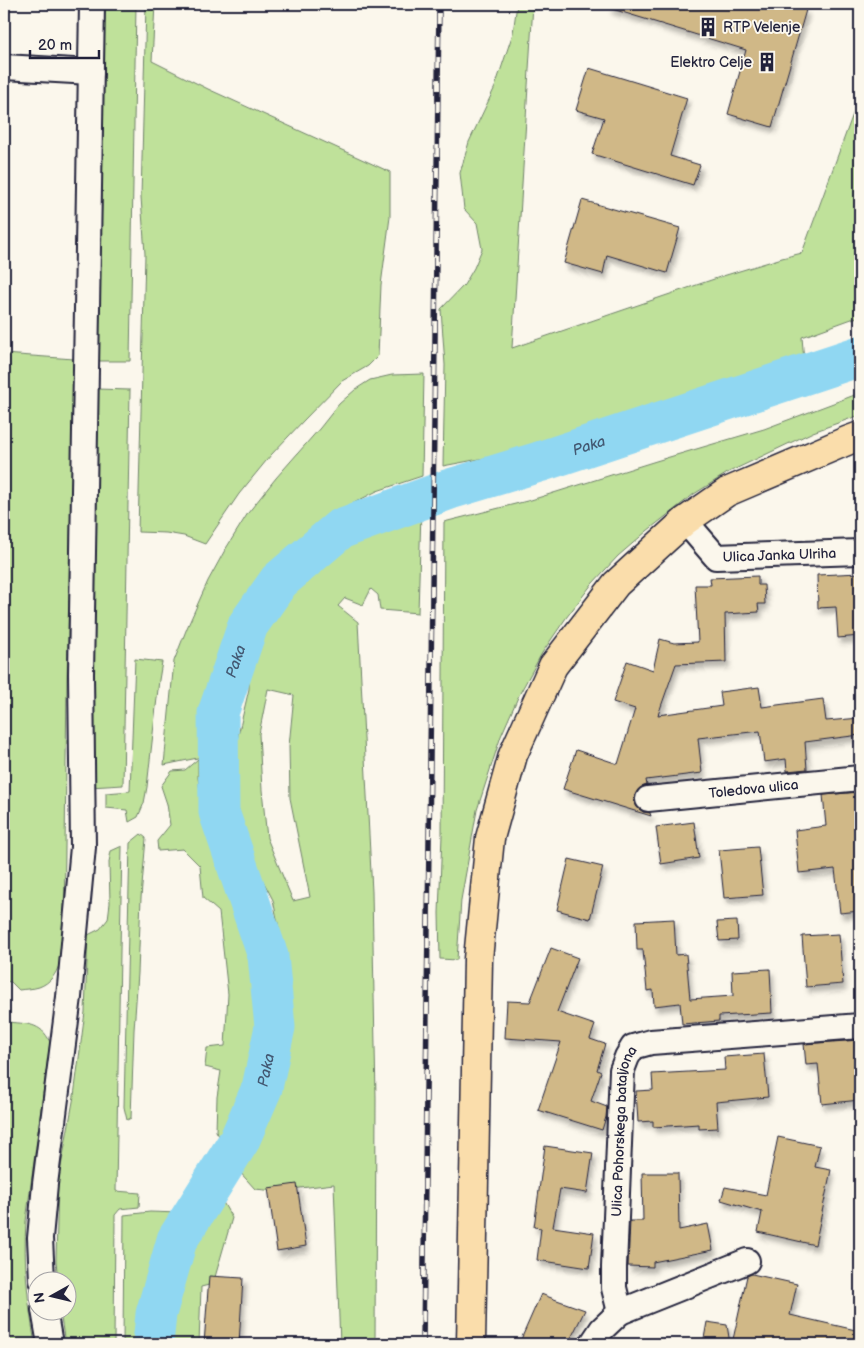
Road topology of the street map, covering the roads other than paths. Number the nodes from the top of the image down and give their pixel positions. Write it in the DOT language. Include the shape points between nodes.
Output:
graph roads {
  1 [pos="92,4"];
  2 [pos="4,67"];
  3 [pos="90,72"];
  4 [pos="860,436"];
  5 [pos="685,521"];
  6 [pos="860,552"];
  7 [pos="860,778"];
  8 [pos="648,799"];
  9 [pos="860,1026"];
  10 [pos="747,1261"];
  11 [pos="42,1270"];
  12 [pos="620,1312"];
  13 [pos="46,1320"];
  14 [pos="50,1344"];
  15 [pos="471,1344"];
  16 [pos="592,1344"];
  1 -- 3 [label="street"];
  2 -- 3 [label="street"];
  3 -- 11 [label="street" via="81,674 83,847 69,998 45,1184 40,1238"];
  4 -- 5 [label="main road" via="727,492"];
  5 -- 6 [label="street, Ulica Janka Ulriha" via="716,558"];
  5 -- 15 [label="main road" via="616,584 553,666 513,755 490,838 478,959"];
  7 -- 8 [label="street, Toledova ulica"];
  9 -- 12 [label="street, Ulica Pohorskega bataljona" via="651,1042 634,1047 622,1070 614,1267 614,1288"];
  10 -- 12 [label="street"];
  12 -- 16 [label="street"];
  13 -- 14 [label="street"];
}
